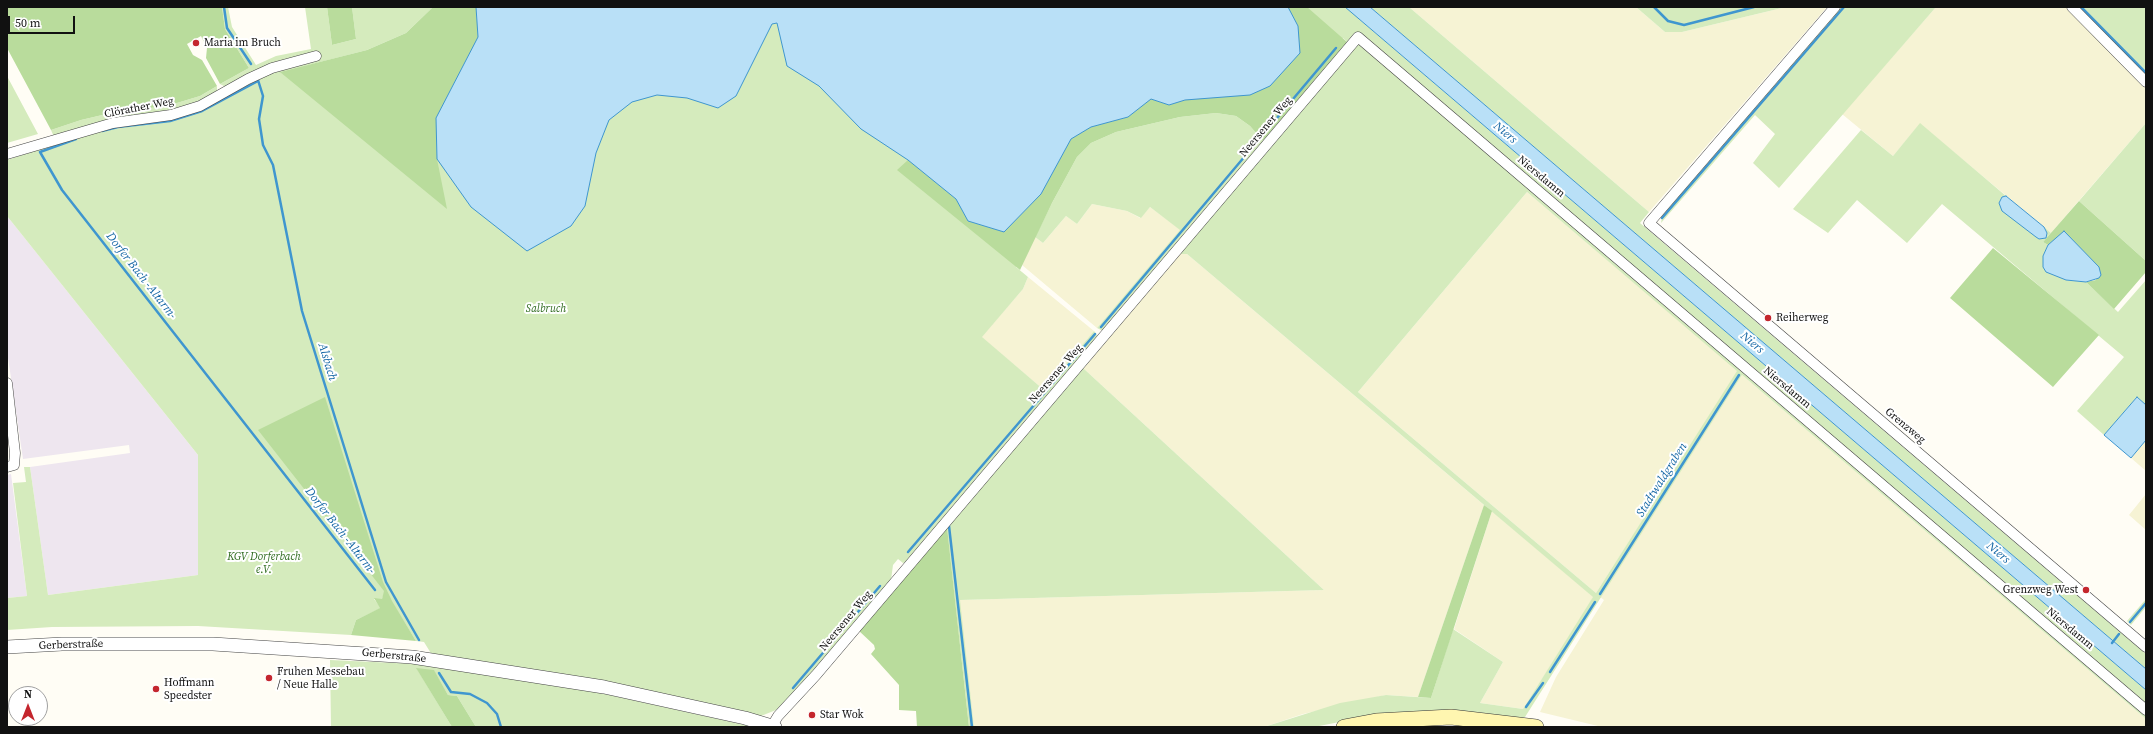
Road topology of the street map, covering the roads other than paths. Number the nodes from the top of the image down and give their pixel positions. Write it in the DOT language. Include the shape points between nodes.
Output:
graph roads {
  1 [pos="1835,7"];
  2 [pos="2072,7"];
  3 [pos="1358,37"];
  4 [pos="316,56"];
  5 [pos="2146,82"];
  6 [pos="7,154"];
  7 [pos="7,383"];
  8 [pos="7,466"];
  9 [pos="7,647"];
  10 [pos="2146,647"];
  11 [pos="2146,710"];
  12 [pos="774,727"];
  13 [pos="1344,727"];
  14 [pos="1536,727"];
  1 -- 10 [label="street, Grenzweg" via="1649,224"];
  2 -- 5 [label="street"];
  3 -- 11 [label="street, Niersdamm"];
  3 -- 12 [label="street, Neersener Weg" via="816,675 778,716"];
  4 -- 6 [label="street, Clörather Weg" via="272,68 248,78 200,106 171,115 113,123"];
  7 -- 8 [label="street" via="15,447 14,465"];
  9 -- 12 [label="street, Gerberstraße" via="72,644 212,644 412,657 604,687"];
  13 -- 14 [label="main road" via="1376,721 1451,717"];
}
